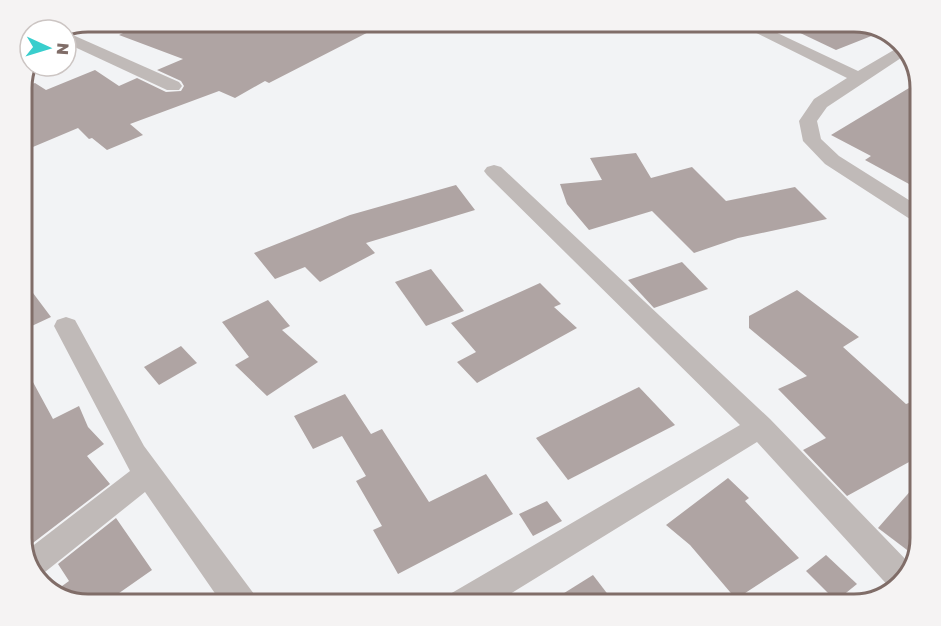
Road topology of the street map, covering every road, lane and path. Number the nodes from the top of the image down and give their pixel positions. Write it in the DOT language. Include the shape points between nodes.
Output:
graph roads {
  1 [pos="763,32"];
  2 [pos="78,43"];
  3 [pos="87,48"];
  4 [pos="78,51"];
  5 [pos="898,53"];
  6 [pos="860,78"];
  7 [pos="173,86"];
  8 [pos="494,171"];
  9 [pos="910,210"];
  10 [pos="66,326"];
  11 [pos="760,427"];
  12 [pos="148,473"];
  13 [pos="37,561"];
  14 [pos="897,573"];
  15 [pos="234,594"];
  16 [pos="480,594"];
  1 -- 6 [label="street"];
  2 -- 3 [label="street"];
  3 -- 4 [label="street"];
  3 -- 7 [label="street"];
  5 -- 6 [label="street"];
  6 -- 9 [label="street" via="820,103 808,121 812,141 832,160"];
  8 -- 11 [label="street"];
  10 -- 12 [label="street"];
  11 -- 14 [label="street"];
  11 -- 16 [label="street"];
  12 -- 13 [label="street"];
  12 -- 15 [label="street"];
}
